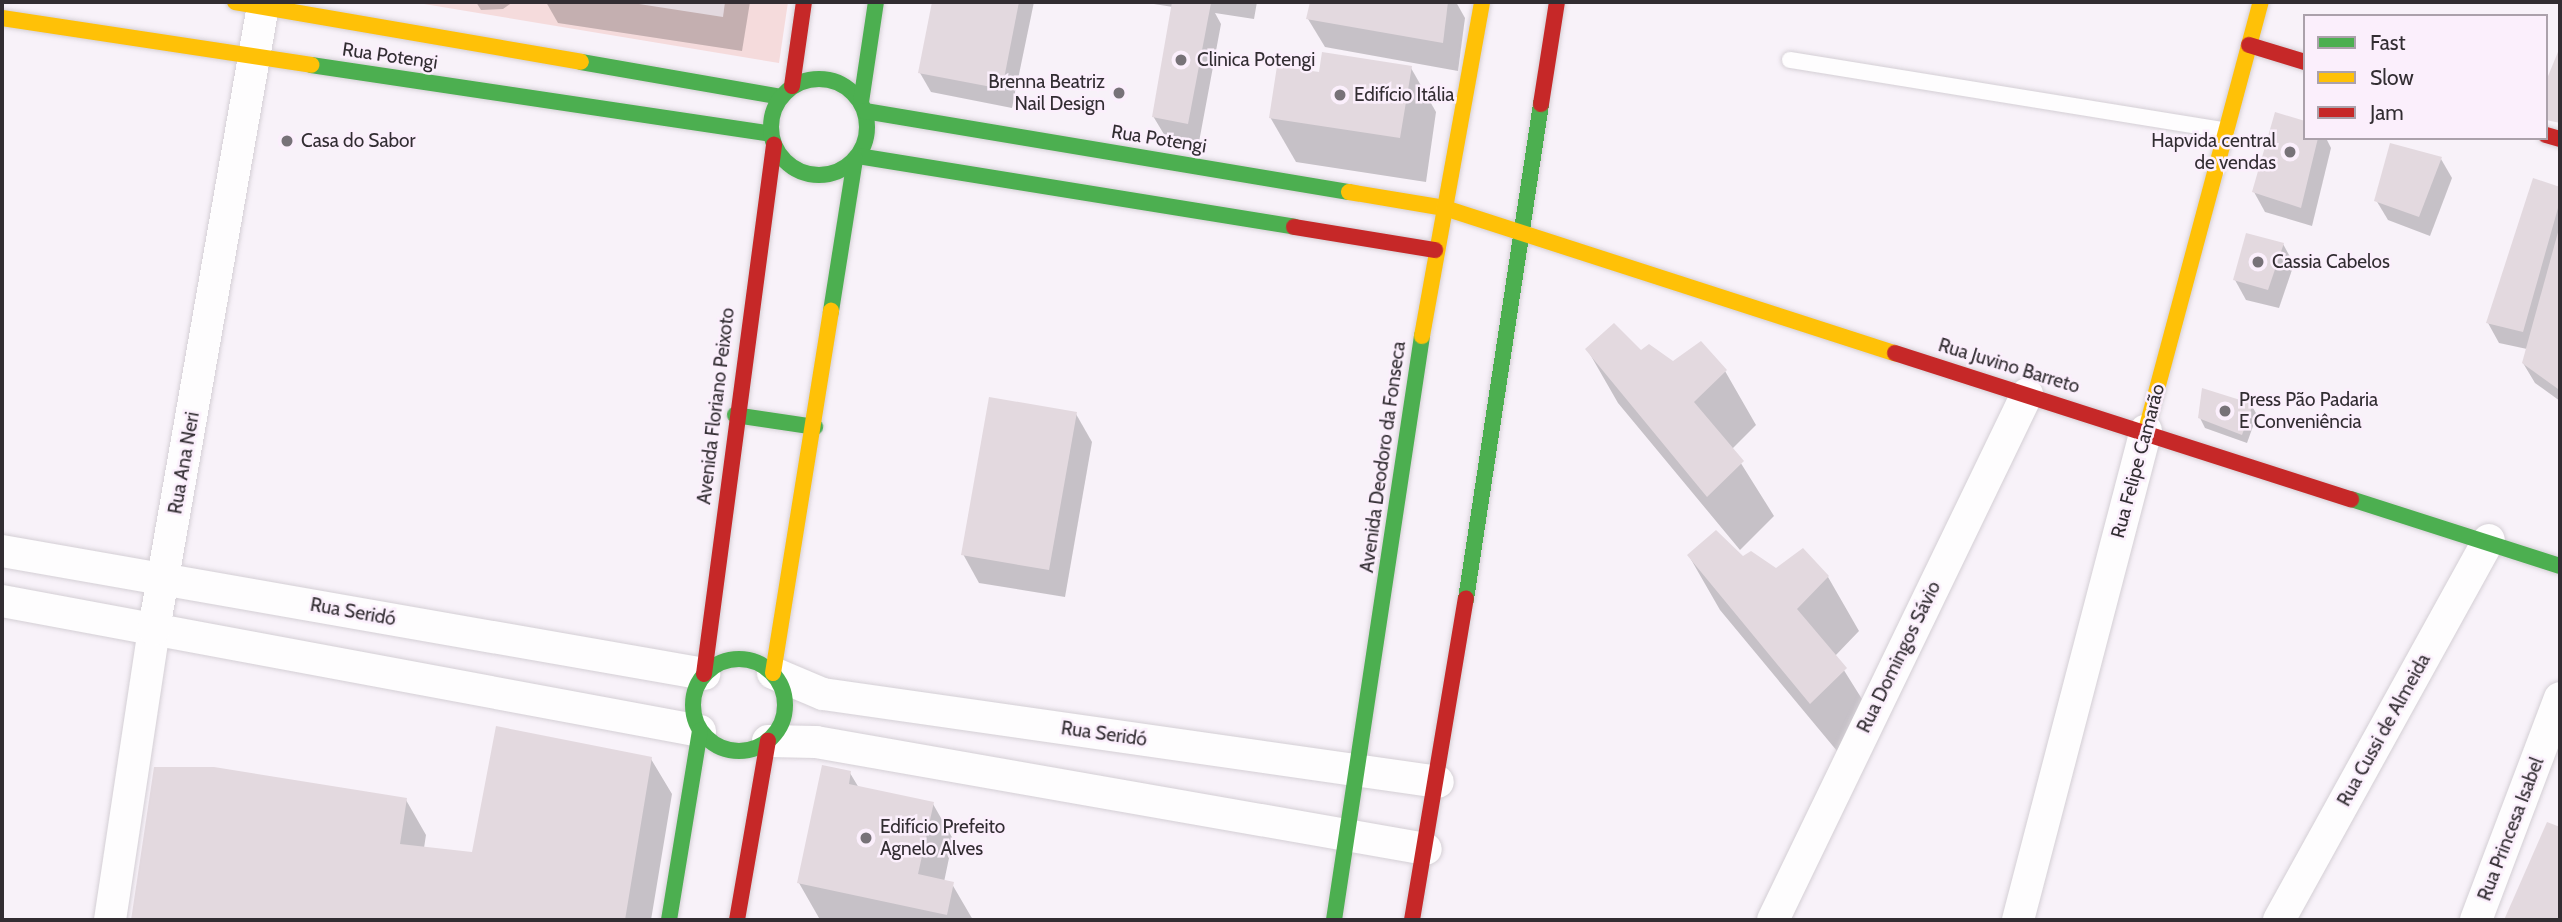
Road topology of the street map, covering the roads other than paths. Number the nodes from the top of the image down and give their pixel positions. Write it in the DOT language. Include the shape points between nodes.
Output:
graph roads {
  1 [pos="804,2"];
  2 [pos="876,2"];
  3 [pos="1482,2"];
  4 [pos="1557,2"];
  5 [pos="2261,2"];
  6 [pos="249,4"];
  7 [pos="2,18"];
  8 [pos="2249,45"];
  9 [pos="253,57"];
  10 [pos="1790,60"];
  11 [pos="2303,61"];
  12 [pos="787,92"];
  13 [pos="863,106"];
  14 [pos="2226,131"];
  15 [pos="773,139"];
  16 [pos="857,158"];
  17 [pos="1445,208"];
  18 [pos="1519,230"];
  19 [pos="1435,250"];
  20 [pos="2027,394"];
  21 [pos="736,415"];
  22 [pos="815,427"];
  23 [pos="2146,430"];
  24 [pos="2489,540"];
  25 [pos="2,551"];
  26 [pos="2560,566"];
  27 [pos="165,579"];
  28 [pos="2,601"];
  29 [pos="155,629"];
  30 [pos="773,673"];
  31 [pos="704,674"];
  32 [pos="2560,698"];
  33 [pos="700,731"];
  34 [pos="768,741"];
  35 [pos="1358,770"];
  36 [pos="1438,782"];
  37 [pos="1349,835"];
  38 [pos="1426,849"];
  39 [pos="110,920"];
  40 [pos="669,920"];
  41 [pos="737,920"];
  42 [pos="1334,920"];
  43 [pos="1412,920"];
  44 [pos="1773,920"];
  45 [pos="2018,920"];
  46 [pos="2279,920"];
  47 [pos="2476,920"];
  1 -- 12 [label="main road"];
  2 -- 13 [label="main road"];
  3 -- 17 [label="main road, Avenida Deodoro da Fonseca"];
  4 -- 18 [label="main road"];
  5 -- 8 [label="main road, Rua Felipe Camarão"];
  6 -- 9 [label="street, Rua Ana Neri"];
  6 -- 12 [label="main road, Rua Potengi"];
  7 -- 9 [label="main road, Rua Potengi"];
  8 -- 11 [label="main road"];
  8 -- 14 [label="main road, Rua Felipe Camarão"];
  9 -- 15 [label="main road, Rua Potengi"];
  9 -- 27 [label="street, Rua Ana Neri"];
  10 -- 14 [label="lane"];
  12 -- 13 [label="main road" via="822,79 844,86"];
  12 -- 15 [label="main road" via="771,121"];
  13 -- 16 [label="main road" via="867,134"];
  13 -- 17 [label="main road, Rua Potengi"];
  14 -- 23 [label="main road, Rua Felipe Camarão"];
  15 -- 16 [label="main road" via="790,166 815,175 843,169"];
  15 -- 21 [label="main road, Avenida Floriano Peixoto"];
  16 -- 19 [label="main road"];
  16 -- 22 [label="main road"];
  17 -- 18 [label="main road, Rua Juvino Barreto"];
  17 -- 19 [label="main road, Avenida Deodoro da Fonseca"];
  18 -- 20 [label="main road, Rua Juvino Barreto"];
  18 -- 36 [label="main road"];
  19 -- 35 [label="main road, Avenida Deodoro da Fonseca"];
  20 -- 23 [label="main road, Rua Juvino Barreto"];
  20 -- 44 [label="street, Rua Domingos Sávio"];
  21 -- 22 [label="main road"];
  21 -- 31 [label="main road, Avenida Floriano Peixoto"];
  22 -- 30 [label="main road"];
  23 -- 24 [label="main road, Rua Juvino Barreto"];
  23 -- 45 [label="street, Rua Felipe Camarão"];
  24 -- 26 [label="main road, Rua Juvino Barreto"];
  24 -- 46 [label="street, Rua Cussi de Almeida"];
  25 -- 27 [label="street, Rua Seridó"];
  27 -- 29 [label="street, Rua Ana Neri"];
  27 -- 31 [label="street, Rua Seridó"];
  28 -- 29 [label="street"];
  29 -- 33 [label="street"];
  29 -- 39 [label="street, Rua Ana Neri"];
  30 -- 31 [label="main road" via="761,664 731,659"];
  30 -- 34 [label="main road" via="782,686 784,716"];
  30 -- 35 [label="street, Rua Seridó" via="823,694"];
  31 -- 33 [label="main road" via="692,702"];
  32 -- 47 [label="street, Rua Princesa Isabel"];
  33 -- 34 [label="main road" via="711,742 732,750 755,749"];
  33 -- 40 [label="main road"];
  34 -- 37 [label="street" via="816,742"];
  34 -- 41 [label="main road"];
  35 -- 36 [label="street, Rua Seridó"];
  35 -- 37 [label="main road, Avenida Deodoro da Fonseca"];
  36 -- 38 [label="main road"];
  37 -- 38 [label="street"];
  37 -- 42 [label="main road, Avenida Deodoro da Fonseca"];
  38 -- 43 [label="main road"];
}
